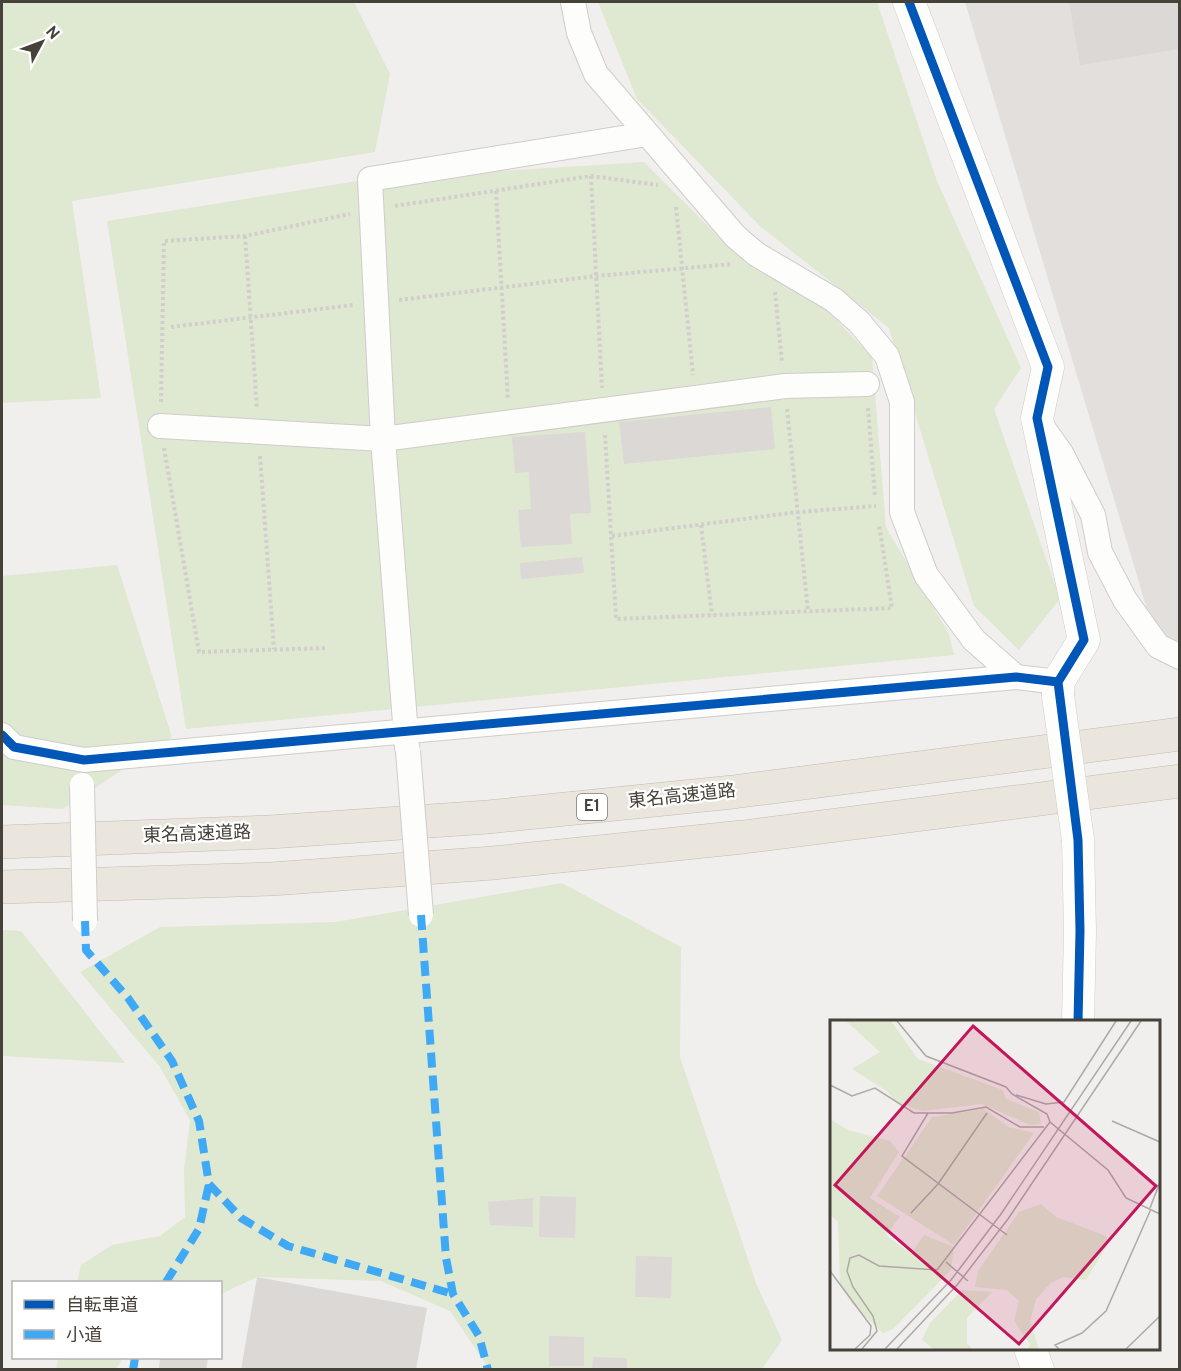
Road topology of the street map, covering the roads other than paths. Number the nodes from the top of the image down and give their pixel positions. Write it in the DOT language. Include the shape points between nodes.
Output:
graph roads {
  1 [pos="573,2"];
  2 [pos="909,2"];
  3 [pos="647,134"];
  4 [pos="867,384"];
  5 [pos="1036,418"];
  6 [pos="160,426"];
  7 [pos="382,439"];
  8 [pos="1179,657"];
  9 [pos="1016,677"];
  10 [pos="1058,689"];
  11 [pos="1179,734"];
  12 [pos="2,735"];
  13 [pos="407,741"];
  14 [pos="84,760"];
  15 [pos="1179,781"];
  16 [pos="2,842"];
  17 [pos="2,887"];
  18 [pos="421,915"];
  19 [pos="85,921"];
  20 [pos="1078,1020"];
  21 [pos="1031,1350"];
  22 [pos="1038,1370"];
  1 -- 3 [label="street" via="579,33 596,74"];
  2 -- 5 [label="street" via="1047,367"];
  3 -- 7 [label="street" via="370,180"];
  3 -- 9 [label="street" via="735,236 756,254 834,300 859,322 887,356 902,402 902,512 926,575 974,640"];
  4 -- 7 [label="street" via="785,386"];
  5 -- 8 [label="street" via="1062,453 1093,515 1100,552 1125,600 1158,646"];
  5 -- 10 [label="street" via="1084,640"];
  6 -- 7 [label="street"];
  7 -- 13 [label="street"];
  9 -- 10 [label="street"];
  9 -- 13 [label="street"];
  10 -- 20 [label="street, bridge" via="1078,840"];
  11 -- 16 [label="highway, 東名高速道路 / E1" via="744,791 488,818 258,833"];
  12 -- 14 [label="street" via="14,747"];
  13 -- 14 [label="street"];
  13 -- 18 [label="street, bridge"];
  14 -- 19 [label="street, bridge"];
  15 -- 17 [label="highway" via="755,835 493,863 271,879"];
  21 -- 22 [label="street"];
}
